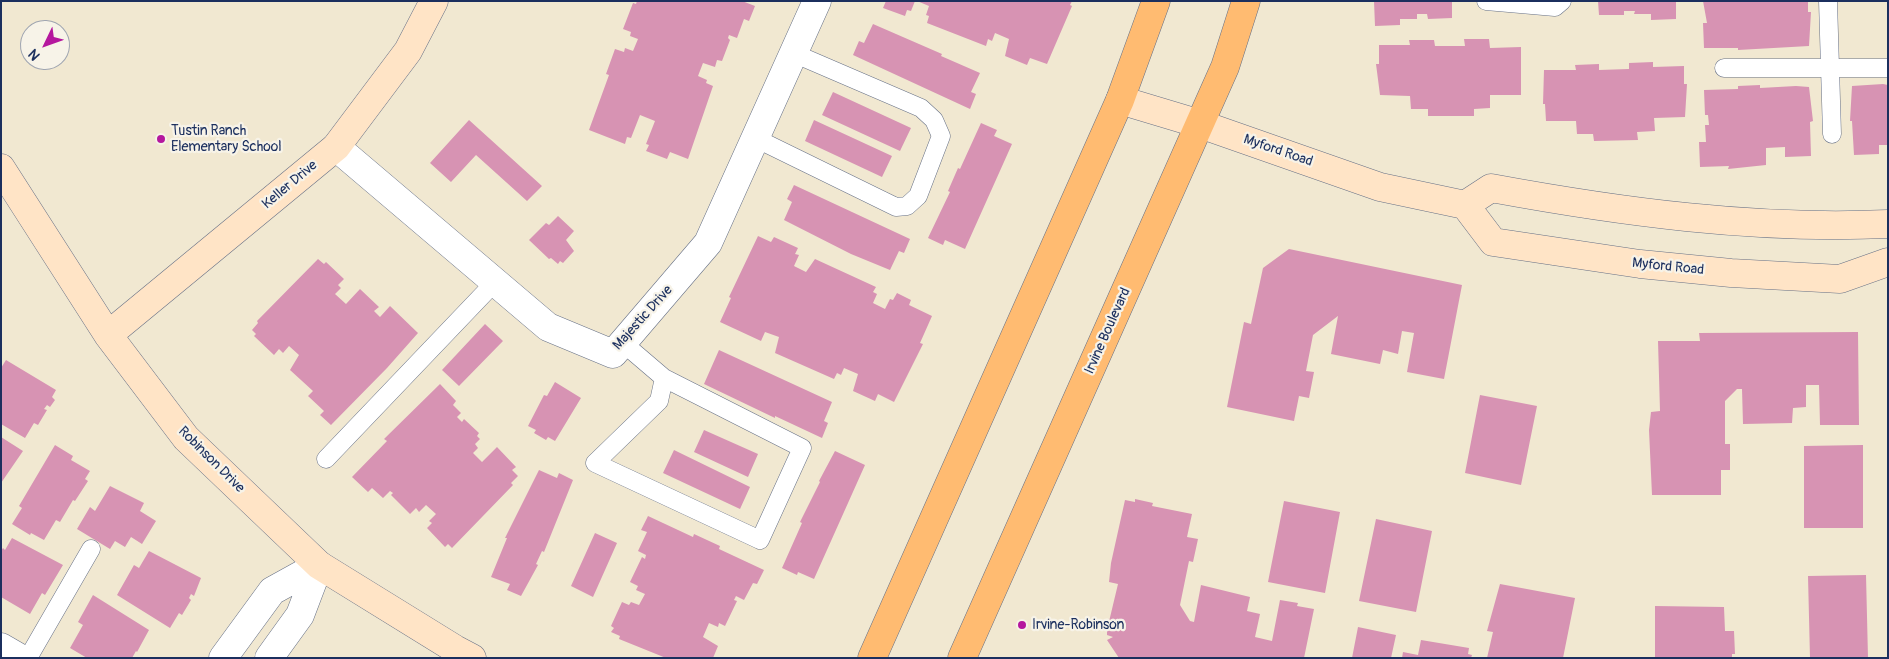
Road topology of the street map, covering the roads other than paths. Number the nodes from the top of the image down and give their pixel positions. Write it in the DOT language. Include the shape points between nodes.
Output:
graph roads {
  1 [pos="1156,1"];
  2 [pos="1246,1"];
  3 [pos="1486,1"];
  4 [pos="1562,1"];
  5 [pos="1828,1"];
  6 [pos="431,3"];
  7 [pos="810,3"];
  8 [pos="793,53"];
  9 [pos="1724,68"];
  10 [pos="1830,68"];
  11 [pos="1888,68"];
  12 [pos="1120,100"];
  13 [pos="1200,124"];
  14 [pos="1832,134"];
  15 [pos="755,138"];
  16 [pos="336,147"];
  17 [pos="1,168"];
  18 [pos="1465,205"];
  19 [pos="1888,224"];
  20 [pos="1888,262"];
  21 [pos="494,282"];
  22 [pos="108,335"];
  23 [pos="623,343"];
  24 [pos="664,378"];
  25 [pos="326,459"];
  26 [pos="91,549"];
  27 [pos="319,565"];
  28 [pos="1,647"];
  29 [pos="20,658"];
  30 [pos="28,658"];
  31 [pos="223,658"];
  32 [pos="269,658"];
  33 [pos="472,658"];
  34 [pos="872,658"];
  35 [pos="962,658"];
  1 -- 12 [label="main road"];
  2 -- 13 [label="main road, Irvine Boulevard" via="1225,67"];
  3 -- 4 [label="lane" via="1555,7"];
  5 -- 10 [label="lane"];
  6 -- 16 [label="street, Keller Drive" via="408,52"];
  7 -- 8 [label="street, Majestic Drive"];
  8 -- 15 [label="street, Majestic Drive"];
  8 -- 15 [label="lane" via="921,108 934,120 941,136 918,196 907,206 896,208"];
  9 -- 10 [label="lane"];
  10 -- 11 [label="lane"];
  10 -- 14 [label="lane"];
  12 -- 13 [label="street, Myford Road"];
  12 -- 34 [label="main road"];
  13 -- 18 [label="street, Myford Road" via="1380,187"];
  13 -- 35 [label="main road, Irvine Boulevard"];
  15 -- 23 [label="street, Majestic Drive" via="708,243"];
  16 -- 21 [label="street, Majestic Drive"];
  16 -- 22 [label="street, Keller Drive"];
  17 -- 22 [label="street, Robinson Drive"];
  18 -- 19 [label="street" via="1491,188 1717,220 1811,225"];
  18 -- 20 [label="street, Myford Road" via="1493,242 1640,264 1731,273 1840,278"];
  21 -- 23 [label="street, Majestic Drive" via="548,327 613,354"];
  21 -- 25 [label="lane"];
  22 -- 27 [label="street, Robinson Drive" via="186,438"];
  23 -- 24 [label="lane"];
  24 -- 24 [label="lane" via="802,448 760,540 595,463 659,401"];
  26 -- 30 [label="lane"];
  27 -- 31 [label="street" via="272,591"];
  27 -- 32 [label="street" via="300,615"];
  27 -- 33 [label="street, Robinson Drive"];
  28 -- 29 [label="street"];
}
